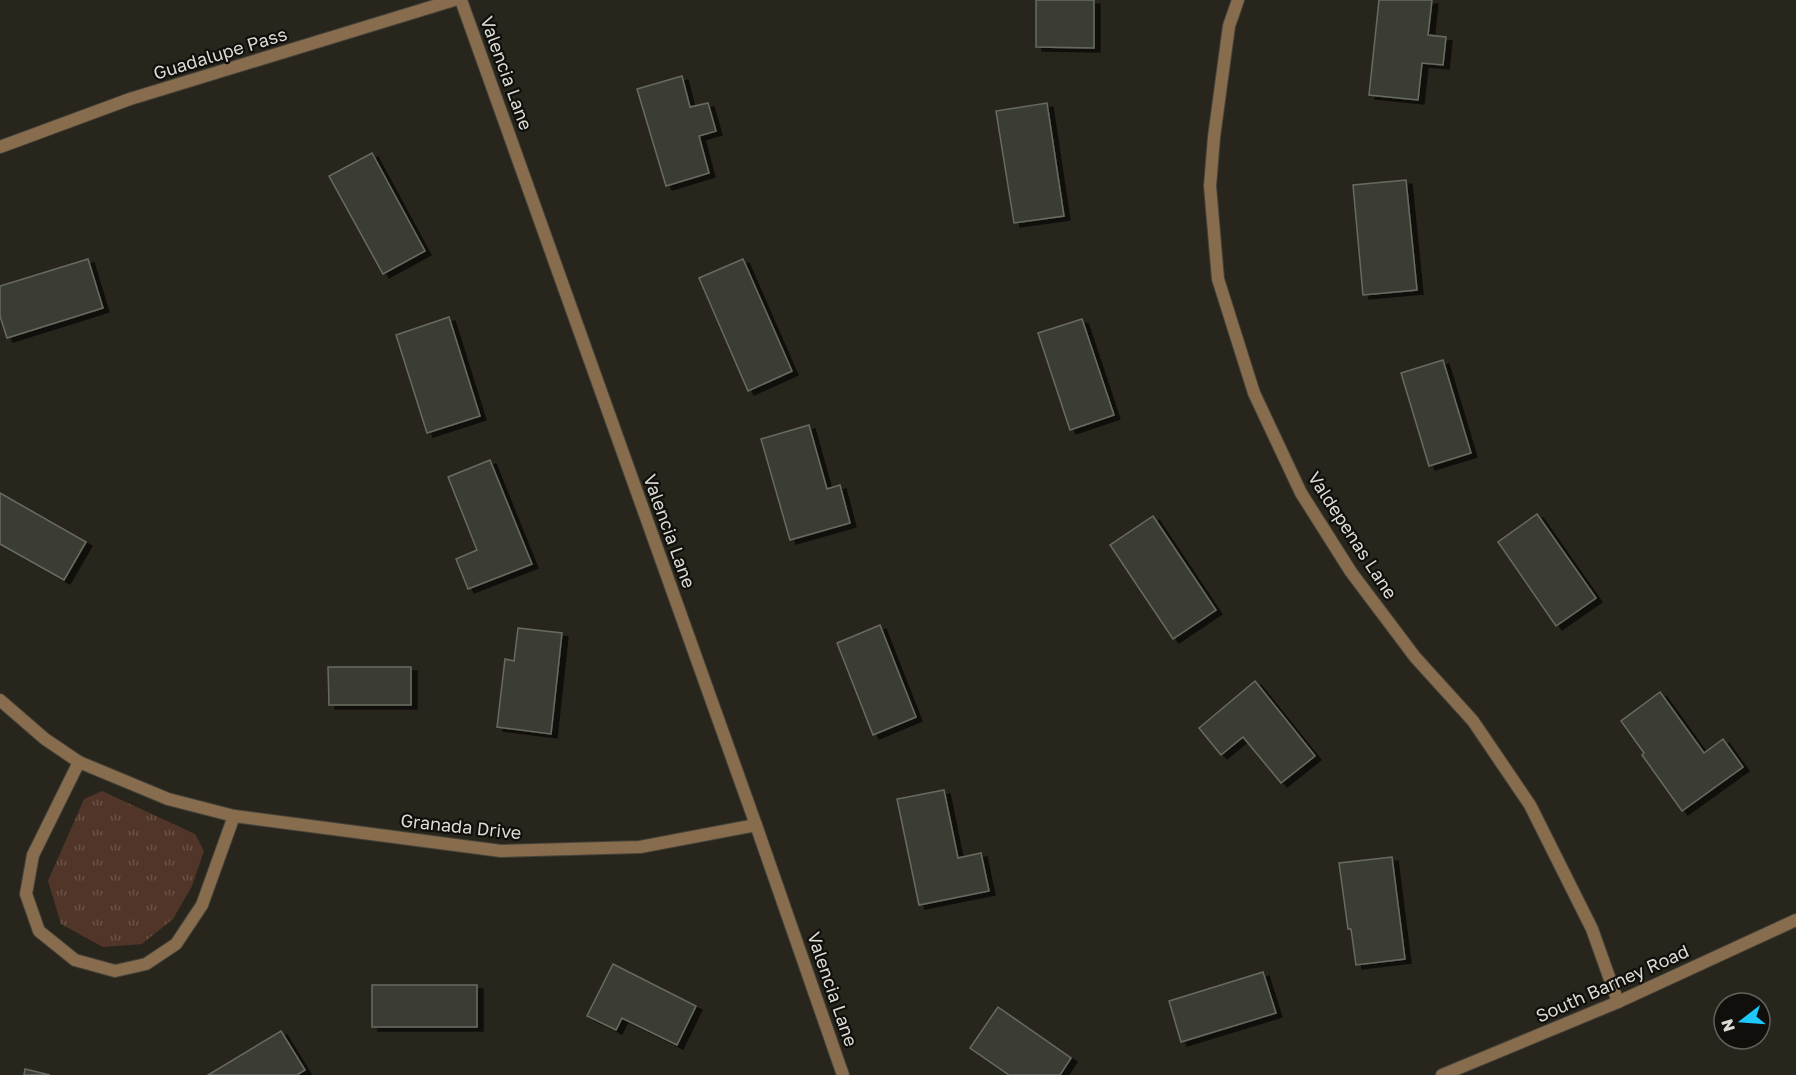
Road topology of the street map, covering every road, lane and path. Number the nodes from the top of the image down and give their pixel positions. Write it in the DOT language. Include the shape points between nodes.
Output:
graph roads {
  1 [pos="454,0"];
  2 [pos="461,0"];
  3 [pos="1238,0"];
  4 [pos="0,147"];
  5 [pos="0,700"];
  6 [pos="79,762"];
  7 [pos="234,816"];
  8 [pos="756,825"];
  9 [pos="1796,920"];
  10 [pos="1618,1002"];
  11 [pos="843,1075"];
  12 [pos="1442,1075"];
  1 -- 4 [label="street, Guadalupe Pass" via="130,99"];
  2 -- 8 [label="street, Valencia Lane"];
  3 -- 10 [label="street, Valdepenas Lane" via="1229,26 1210,186 1218,279 1254,393 1301,493 1351,572 1415,657 1473,721 1530,805 1593,929"];
  5 -- 6 [label="street, Granada Drive"];
  6 -- 7 [label="street, Granada Drive" via="168,799"];
  6 -- 7 [label="street" via="33,855 26,894 39,931 75,960 115,970 146,964 176,944 202,905"];
  7 -- 8 [label="street, Granada Drive" via="501,851 640,847"];
  8 -- 11 [label="street, Valencia Lane"];
  9 -- 10 [label="street, South Barney Road"];
  10 -- 12 [label="street, South Barney Road"];
}
